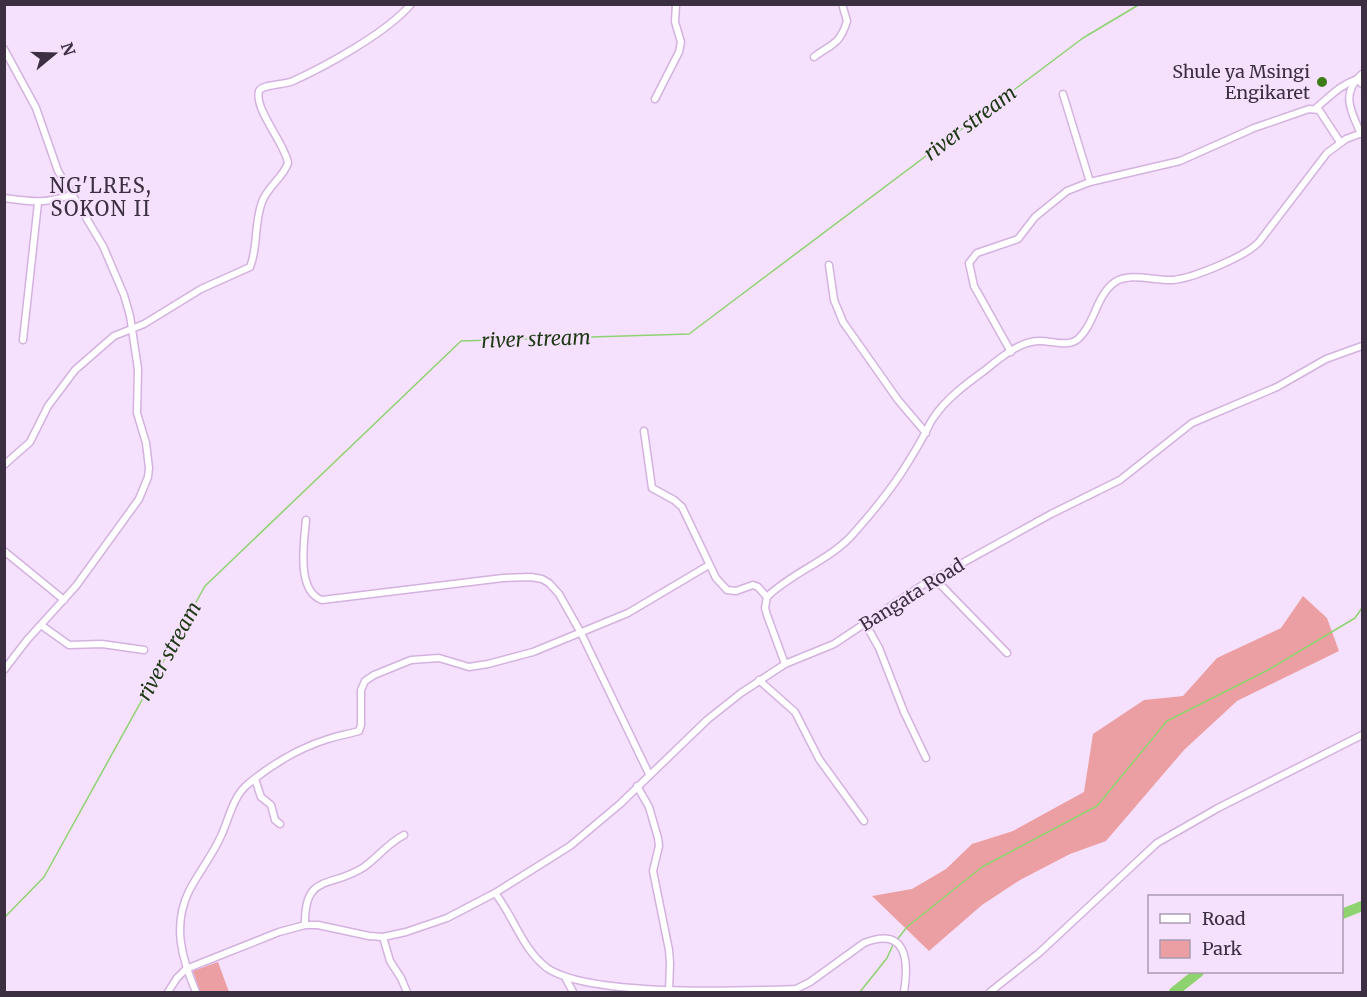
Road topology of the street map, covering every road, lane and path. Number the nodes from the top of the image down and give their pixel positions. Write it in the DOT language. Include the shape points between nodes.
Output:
graph roads {
  1 [pos="411,4"];
  2 [pos="676,4"];
  3 [pos="842,4"];
  4 [pos="4,49"];
  5 [pos="814,57"];
  6 [pos="1361,79"];
  7 [pos="1063,94"];
  8 [pos="655,99"];
  9 [pos="1316,108"];
  10 [pos="1362,133"];
  11 [pos="1340,142"];
  12 [pos="1090,182"];
  13 [pos="71,195"];
  14 [pos="4,198"];
  15 [pos="38,203"];
  16 [pos="829,265"];
  17 [pos="133,329"];
  18 [pos="24,340"];
  19 [pos="1362,346"];
  20 [pos="1011,352"];
  21 [pos="644,431"];
  22 [pos="926,433"];
  23 [pos="4,465"];
  24 [pos="306,520"];
  25 [pos="4,551"];
  26 [pos="709,565"];
  27 [pos="935,579"];
  28 [pos="767,597"];
  29 [pos="64,600"];
  30 [pos="866,623"];
  31 [pos="42,625"];
  32 [pos="581,633"];
  33 [pos="144,650"];
  34 [pos="1007,652"];
  35 [pos="785,664"];
  36 [pos="4,670"];
  37 [pos="759,680"];
  38 [pos="1362,735"];
  39 [pos="926,758"];
  40 [pos="649,774"];
  41 [pos="255,779"];
  42 [pos="637,786"];
  43 [pos="864,821"];
  44 [pos="280,824"];
  45 [pos="404,835"];
  46 [pos="495,893"];
  47 [pos="305,925"];
  48 [pos="383,936"];
  49 [pos="186,969"];
  50 [pos="566,979"];
  51 [pos="669,992"];
  52 [pos="168,993"];
  53 [pos="196,993"];
  54 [pos="406,993"];
  55 [pos="573,993"];
  56 [pos="904,993"];
  57 [pos="990,993"];
  1 -- 17 [label="street" via="393,22 347,52 292,82 260,89 263,111 288,163 263,198 251,264 243,272 201,289"];
  2 -- 8 [label="street" via="679,52"];
  3 -- 5 [label="street" via="847,21 840,36 834,46"];
  4 -- 13 [label="street" via="32,99 58,171"];
  6 -- 9 [label="street" via="1333,92"];
  6 -- 10 [label="street" via="1349,98"];
  7 -- 12 [label="street"];
  9 -- 11 [label="street"];
  9 -- 12 [label="street" via="1254,128 1180,161"];
  10 -- 11 [label="street"];
  11 -- 20 [label="street" via="1249,251 1180,279 1118,280 1105,292 1076,341 1034,341"];
  12 -- 20 [label="street" via="1067,191 1042,209 1018,239 977,253 971,259 974,286"];
  13 -- 15 [label="street"];
  13 -- 17 [label="street" via="113,266"];
  14 -- 15 [label="street"];
  15 -- 18 [label="street"];
  16 -- 22 [label="street" via="834,300 843,322"];
  17 -- 23 [label="street" via="114,336 75,370 48,406 30,442"];
  17 -- 29 [label="street" via="138,369 137,413 149,460 148,477 139,499"];
  19 -- 27 [label="street, Bangata Road" via="1202,418 1120,480"];
  20 -- 22 [label="street" via="957,393 934,417"];
  21 -- 26 [label="street" via="652,488 682,507"];
  22 -- 28 [label="street" via="890,488 848,540"];
  24 -- 32 [label="street" via="305,578 308,589 322,600 531,577 554,588"];
  25 -- 29 [label="street"];
  26 -- 28 [label="street" via="727,590 753,585"];
  26 -- 32 [label="street" via="628,613"];
  27 -- 30 [label="street, Bangata Road"];
  27 -- 34 [label="street"];
  28 -- 35 [label="street" via="766,615"];
  29 -- 31 [label="street"];
  30 -- 35 [label="street, Bangata Road" via="834,644"];
  30 -- 39 [label="street"];
  31 -- 33 [label="street" via="69,645 102,644"];
  31 -- 36 [label="street"];
  32 -- 40 [label="street"];
  32 -- 41 [label="street" via="488,664 469,667 429,658 411,660 374,675 361,690 358,731 315,743"];
  35 -- 37 [label="street, Bangata Road"];
  37 -- 40 [label="street, Bangata Road"];
  37 -- 43 [label="street" via="795,712 819,759"];
  38 -- 57 [label="street" via="1157,843"];
  40 -- 42 [label="street, Bangata Road"];
  41 -- 44 [label="street" via="261,797 271,805"];
  41 -- 49 [label="street" via="238,796 214,852 188,893 179,937"];
  42 -- 46 [label="street, Bangata Road" via="558,855"];
  42 -- 51 [label="street" via="649,807 658,838 653,871 669,950"];
  45 -- 47 [label="street" via="357,871 313,891 305,903"];
  46 -- 48 [label="street, Bangata Road" via="416,930"];
  46 -- 50 [label="street" via="530,950 547,968"];
  47 -- 48 [label="street, Bangata Road"];
  47 -- 49 [label="street, Bangata Road"];
  48 -- 54 [label="street"];
  49 -- 52 [label="street"];
  49 -- 53 [label="street"];
  50 -- 51 [label="street" via="599,987"];
  50 -- 55 [label="street"];
  51 -- 56 [label="street" via="796,989 864,943 886,938 895,942 906,957"];
}
